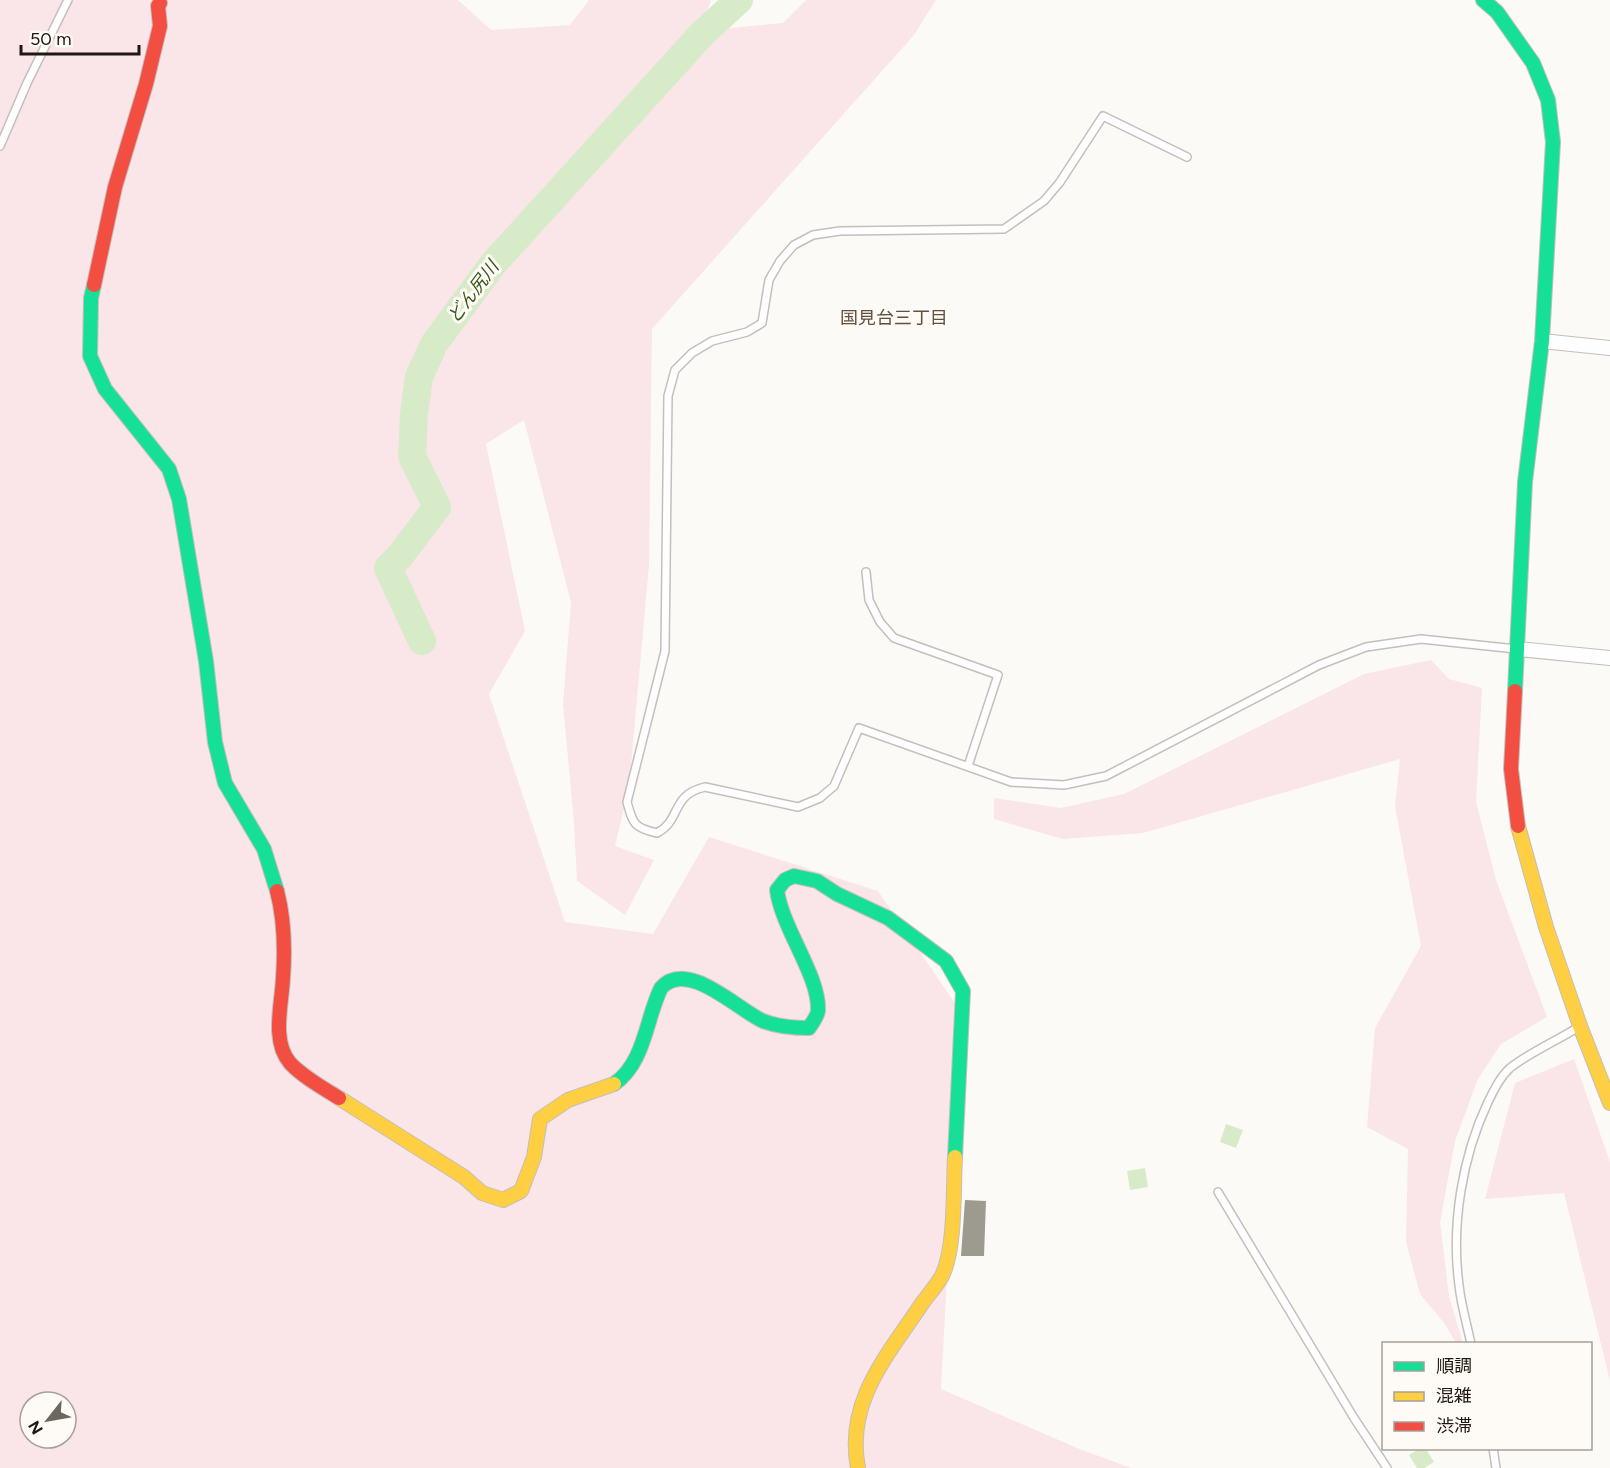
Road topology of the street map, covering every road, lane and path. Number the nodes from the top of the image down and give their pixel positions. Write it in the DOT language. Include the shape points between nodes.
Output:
graph roads {
  1 [pos="68,0"];
  2 [pos="1483,0"];
  3 [pos="159,2"];
  4 [pos="0,146"];
  5 [pos="1187,157"];
  6 [pos="1542,341"];
  7 [pos="1610,348"];
  8 [pos="866,572"];
  9 [pos="1518,649"];
  10 [pos="1610,658"];
  11 [pos="968,766"];
  12 [pos="1580,1026"];
  13 [pos="1610,1102"];
  14 [pos="1218,1192"];
  15 [pos="1472,1342"];
  16 [pos="1493,1450"];
  17 [pos="858,1468"];
  18 [pos="1387,1468"];
  19 [pos="1496,1468"];
  1 -- 4 [label="lane"];
  2 -- 6 [label="street" via="1497,12 1533,63 1548,100 1553,142"];
  3 -- 17 [label="street" via="159,26 146,84 115,187 91,298 90,356 105,389 169,469 179,499 215,742 225,783 264,849 278,894 283,931 278,1015 280,1040 290,1062 314,1082 464,1177 482,1193 503,1200 521,1191 534,1157 540,1119 556,1106 601,1091 624,1077 661,987 671,980 685,978 703,985 748,1014 779,1027 809,1028 818,1013 814,986 778,906 777,890 785,879 794,876 817,881 888,918 946,961 963,991 963,1020 950,1249 942,1275 873,1377 860,1407 854,1447"];
  5 -- 11 [label="lane" via="1103,116 1044,201 1004,229 840,231 813,235 794,245 780,261 769,280 762,323 747,332 712,340 675,370 668,396 665,651 627,802 631,818 640,829 657,833 667,828 680,801 691,790 705,787 798,807 820,798 834,786 859,728"];
  6 -- 7 [label="street"];
  6 -- 9 [label="street" via="1525,482"];
  8 -- 11 [label="lane" via="869,600 894,638 998,675"];
  9 -- 10 [label="street"];
  9 -- 11 [label="lane" via="1421,639 1366,647 1319,665 1106,776 1064,785 1011,782"];
  9 -- 12 [label="street" via="1511,769 1518,829"];
  12 -- 13 [label="street"];
  12 -- 15 [label="lane" via="1510,1068 1496,1085 1480,1119 1460,1198 1457,1247 1459,1286"];
  14 -- 18 [label="lane"];
  16 -- 19 [label="lane"];
}
